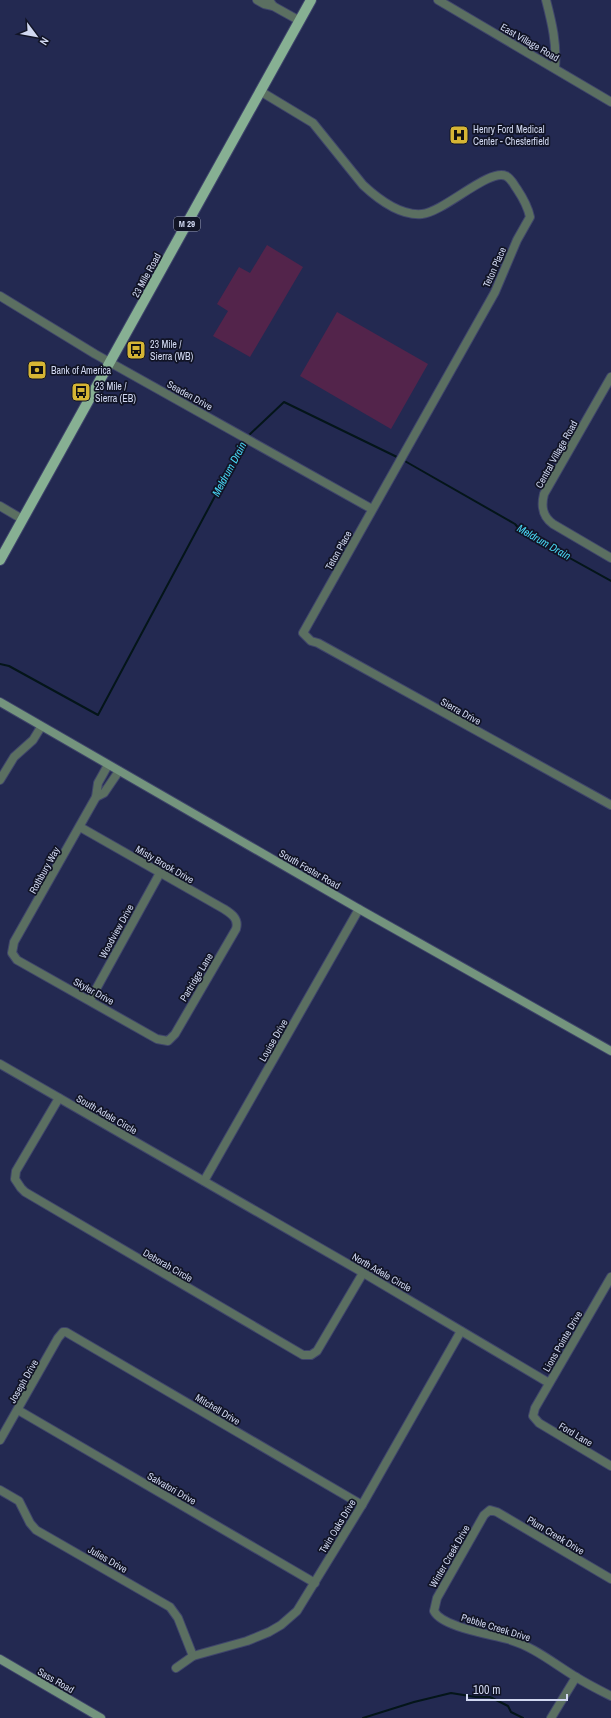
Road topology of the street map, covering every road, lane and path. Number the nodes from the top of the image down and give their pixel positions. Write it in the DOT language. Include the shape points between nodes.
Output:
graph roads {
  1 [pos="257,0"];
  2 [pos="311,0"];
  3 [pos="438,0"];
  4 [pos="546,0"];
  5 [pos="271,3"];
  6 [pos="300,21"];
  7 [pos="555,68"];
  8 [pos="260,91"];
  9 [pos="611,102"];
  10 [pos="0,296"];
  11 [pos="110,362"];
  12 [pos="611,377"];
  13 [pos="0,506"];
  14 [pos="372,509"];
  15 [pos="22,519"];
  16 [pos="611,558"];
  17 [pos="0,560"];
  18 [pos="304,633"];
  19 [pos="0,702"];
  20 [pos="41,727"];
  21 [pos="108,765"];
  22 [pos="119,771"];
  23 [pos="0,780"];
  24 [pos="96,797"];
  25 [pos="611,805"];
  26 [pos="80,827"];
  27 [pos="160,873"];
  28 [pos="359,909"];
  29 [pos="237,922"];
  30 [pos="12,953"];
  31 [pos="90,1000"];
  32 [pos="168,1041"];
  33 [pos="611,1051"];
  34 [pos="0,1064"];
  35 [pos="59,1098"];
  36 [pos="204,1181"];
  37 [pos="363,1273"];
  38 [pos="611,1277"];
  39 [pos="461,1331"];
  40 [pos="63,1332"];
  41 [pos="550,1383"];
  42 [pos="18,1410"];
  43 [pos="533,1416"];
  44 [pos="0,1440"];
  45 [pos="611,1466"];
  46 [pos="0,1490"];
  47 [pos="362,1506"];
  48 [pos="490,1510"];
  49 [pos="610,1576"];
  50 [pos="315,1583"];
  51 [pos="436,1615"];
  52 [pos="193,1656"];
  53 [pos="0,1659"];
  54 [pos="176,1668"];
  55 [pos="576,1677"];
  56 [pos="611,1696"];
  57 [pos="101,1718"];
  58 [pos="551,1718"];
  1 -- 5 [label="street" via="264,4"];
  2 -- 6 [label="main road, 23 Mile Road / M 29"];
  3 -- 7 [label="street, East Village Road"];
  4 -- 7 [label="street" via="555,39"];
  5 -- 6 [label="street"];
  6 -- 8 [label="main road, 23 Mile Road / M 29"];
  7 -- 9 [label="street, East Village Road"];
  8 -- 11 [label="main road, 23 Mile Road / M 29"];
  8 -- 14 [label="street, Teton Place" via="313,124 363,185 400,210 416,214 434,211 489,177 500,174 512,181 530,217 517,240 495,292"];
  10 -- 11 [label="street, Seaden Drive"];
  11 -- 14 [label="street, Seaden Drive"];
  11 -- 15 [label="main road, 23 Mile Road / M 29"];
  12 -- 16 [label="street, Central Village Road" via="544,494 543,507 548,521"];
  13 -- 15 [label="street"];
  14 -- 18 [label="street, Teton Place"];
  15 -- 17 [label="main road, 23 Mile Road / M 29"];
  18 -- 25 [label="street, Sierra Drive" via="311,641"];
  19 -- 20 [label="street, South Foster Road"];
  20 -- 21 [label="street, South Foster Road"];
  20 -- 23 [label="street" via="32,740 14,757"];
  21 -- 22 [label="street, South Foster Road"];
  21 -- 24 [label="street, Rothbury Way" via="98,783"];
  22 -- 24 [label="street, Rothbury Way" via="104,793"];
  22 -- 28 [label="street, South Foster Road"];
  24 -- 26 [label="street, Rothbury Way"];
  26 -- 27 [label="street, Misty Brook Drive"];
  26 -- 30 [label="street, Rothbury Way" via="14,942"];
  27 -- 29 [label="street, Misty Brook Drive" via="224,909 235,917"];
  27 -- 31 [label="street, Woodview Drive"];
  28 -- 33 [label="street, South Foster Road"];
  28 -- 36 [label="street, Louise Drive"];
  29 -- 32 [label="street, Partridge Lane" via="236,929 175,1034"];
  30 -- 31 [label="street, Skyler Drive" via="17,960"];
  31 -- 32 [label="street, Skyler Drive" via="157,1039"];
  34 -- 35 [label="street, South Adele Circle"];
  35 -- 36 [label="street, South Adele Circle"];
  35 -- 37 [label="street, Deborah Circle" via="16,1171 15,1180 21,1188 303,1355 312,1356 317,1351"];
  36 -- 37 [label="street, North Adele Circle"];
  37 -- 39 [label="street, North Adele Circle"];
  38 -- 41 [label="street, Lions Pointe Drive"];
  39 -- 41 [label="street, North Adele Circle"];
  39 -- 47 [label="street, Twin Oaks Drive"];
  40 -- 42 [label="street, Joseph Drive"];
  40 -- 47 [label="street, Mitchell Drive" via="71,1334"];
  41 -- 43 [label="street, Lions Pointe Drive"];
  42 -- 44 [label="street, Joseph Drive"];
  42 -- 50 [label="street, Salvatori Drive"];
  43 -- 45 [label="street, Ford Lane" via="539,1423"];
  46 -- 52 [label="street, Julies Drive" via="19,1501 36,1530 170,1607 178,1618"];
  47 -- 50 [label="street, Twin Oaks Drive"];
  48 -- 49 [label="street, Plum Creek Drive" via="498,1512"];
  48 -- 51 [label="street, Winter Creek Drive" via="484,1516 437,1598 434,1609"];
  50 -- 52 [label="street, Twin Oaks Drive" via="297,1611 281,1625 252,1639"];
  51 -- 55 [label="street, Pebble Creek Drive" via="456,1625 521,1643"];
  52 -- 54 [label="street, Twin Oaks Drive"];
  53 -- 57 [label="street, Sass Road"];
  55 -- 56 [label="street, Pebble Creek Drive"];
  55 -- 58 [label="street"];
}
